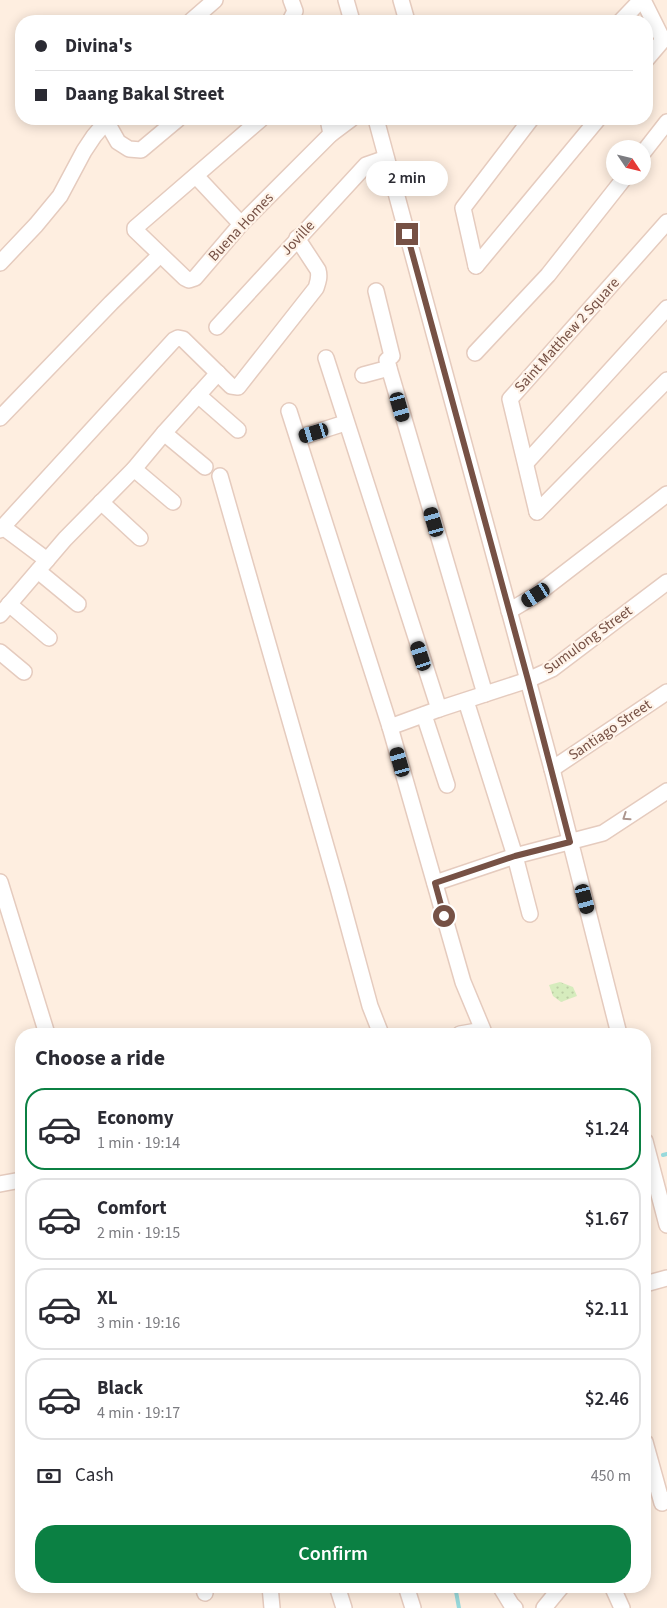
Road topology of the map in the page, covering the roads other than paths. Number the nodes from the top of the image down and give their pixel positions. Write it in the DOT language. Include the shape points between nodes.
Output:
graph roads {
  1 [pos="215,0"];
  2 [pos="291,0"];
  3 [pos="346,0"];
  4 [pos="401,0"];
  5 [pos="642,0"];
  6 [pos="198,15"];
  7 [pos="293,15"];
  8 [pos="350,15"];
  9 [pos="405,15"];
  10 [pos="626,15"];
  11 [pos="650,15"];
  12 [pos="653,21"];
  13 [pos="653,52"];
  14 [pos="667,122"];
  15 [pos="102,125"];
  16 [pos="109,125"];
  17 [pos="171,125"];
  18 [pos="254,125"];
  19 [pos="378,125"];
  20 [pos="526,125"];
  21 [pos="593,125"];
  22 [pos="330,126"];
  23 [pos="651,142"];
  24 [pos="386,158"];
  25 [pos="196,176"];
  26 [pos="619,185"];
  27 [pos="667,222"];
  28 [pos="241,224"];
  29 [pos="298,238"];
  30 [pos="160,255"];
  31 [pos="0,263"];
  32 [pos="376,291"];
  33 [pos="667,308"];
  34 [pos="217,326"];
  35 [pos="475,353"];
  36 [pos="326,358"];
  37 [pos="389,368"];
  38 [pos="218,374"];
  39 [pos="363,375"];
  40 [pos="667,380"];
  41 [pos="198,395"];
  42 [pos="289,411"];
  43 [pos="0,418"];
  44 [pos="345,423"];
  45 [pos="238,430"];
  46 [pos="164,433"];
  47 [pos="298,438"];
  48 [pos="526,463"];
  49 [pos="205,467"];
  50 [pos="134,469"];
  51 [pos="220,476"];
  52 [pos="667,494"];
  53 [pos="101,502"];
  54 [pos="173,502"];
  55 [pos="1,528"];
  56 [pos="140,538"];
  57 [pos="42,566"];
  58 [pos="667,582"];
  59 [pos="78,604"];
  60 [pos="5,609"];
  61 [pos="509,612"];
  62 [pos="49,638"];
  63 [pos="0,652"];
  64 [pos="24,672"];
  65 [pos="528,680"];
  66 [pos="667,692"];
  67 [pos="484,694"];
  68 [pos="466,701"];
  69 [pos="438,710"];
  70 [pos="424,715"];
  71 [pos="390,727"];
  72 [pos="552,769"];
  73 [pos="447,785"];
  74 [pos="667,791"];
  75 [pos="570,842"];
  76 [pos="515,856"];
  77 [pos="0,882"];
  78 [pos="435,883"];
  79 [pos="530,914"];
  80 [pos="45,1028"];
  81 [pos="379,1028"];
  82 [pos="482,1028"];
  83 [pos="617,1028"];
  84 [pos="651,1165"];
  85 [pos="15,1181"];
  86 [pos="0,1184"];
  87 [pos="667,1225"];
  88 [pos="667,1278"];
  89 [pos="651,1282"];
  90 [pos="651,1464"];
  91 [pos="667,1500"];
  92 [pos="271,1593"];
  93 [pos="339,1593"];
  94 [pos="408,1593"];
  95 [pos="504,1593"];
  96 [pos="556,1593"];
  97 [pos="615,1593"];
  98 [pos="272,1608"];
  99 [pos="344,1608"];
  100 [pos="413,1608"];
  101 [pos="515,1608"];
  102 [pos="544,1608"];
  103 [pos="622,1608"];
  1 -- 6 [label="street"];
  2 -- 7 [label="street" via="295,11"];
  3 -- 8 [label="street"];
  4 -- 9 [label="street"];
  5 -- 10 [label="street"];
  5 -- 11 [label="street"];
  12 -- 13 [label="street" via="663,40"];
  14 -- 23 [label="street"];
  15 -- 31 [label="street" via="60,196"];
  16 -- 17 [label="street" via="118,142 129,150 141,150"];
  18 -- 25 [label="street"];
  19 -- 24 [label="street"];
  20 -- 21 [label="street" via="463,208 476,266"];
  22 -- 28 [label="street, Buena Homes"];
  24 -- 29 [label="street, Joville" via="366,165"];
  24 -- 61 [label="street"];
  25 -- 28 [label="street"];
  25 -- 30 [label="street, Buena Homes" via="135,230"];
  26 -- 35 [label="street" via="548,275"];
  27 -- 48 [label="street, Saint Matthew 2 Square" via="510,399"];
  28 -- 30 [label="street, Buena Homes" via="195,278 185,278"];
  29 -- 34 [label="street, Joville"];
  29 -- 38 [label="street" via="318,270 320,276 316,288 238,387"];
  30 -- 43 [label="street"];
  32 -- 37 [label="street" via="392,356 387,360"];
  33 -- 48 [label="street"];
  36 -- 44 [label="street"];
  37 -- 39 [label="street"];
  37 -- 67 [label="street"];
  38 -- 41 [label="street"];
  38 -- 55 [label="street" via="183,339 174,340"];
  40 -- 48 [label="street, Saint Matthew 2 Square" via="537,512"];
  41 -- 45 [label="street"];
  41 -- 46 [label="street"];
  42 -- 47 [label="street"];
  44 -- 47 [label="street"];
  44 -- 69 [label="street"];
  46 -- 49 [label="street"];
  46 -- 50 [label="street"];
  47 -- 71 [label="street"];
  50 -- 53 [label="street"];
  50 -- 54 [label="street"];
  51 -- 81 [label="street"];
  52 -- 61 [label="street" via="536,595"];
  53 -- 56 [label="street"];
  53 -- 57 [label="street"];
  55 -- 57 [label="street"];
  57 -- 59 [label="street"];
  57 -- 60 [label="street"];
  58 -- 65 [label="street, Sumulong Street" via="552,669"];
  60 -- 62 [label="street"];
  61 -- 65 [label="street"];
  63 -- 64 [label="street"];
  65 -- 67 [label="street, Sumulong Street"];
  65 -- 72 [label="street"];
  66 -- 72 [label="street, Santiago Street"];
  67 -- 68 [label="street, Sumulong Street"];
  68 -- 69 [label="street, Sumulong Street"];
  68 -- 76 [label="street"];
  69 -- 70 [label="street, Sumulong Street"];
  70 -- 71 [label="street, Sumulong Street"];
  70 -- 73 [label="street"];
  71 -- 78 [label="street"];
  72 -- 75 [label="street"];
  74 -- 75 [label="street, one-way" via="603,833"];
  75 -- 76 [label="street"];
  75 -- 83 [label="street"];
  76 -- 78 [label="street"];
  76 -- 79 [label="street"];
  77 -- 80 [label="street"];
  78 -- 82 [label="street" via="463,982"];
  84 -- 87 [label="street"];
  85 -- 86 [label="street"];
  88 -- 89 [label="street"];
  90 -- 91 [label="street" via="662,1503"];
  92 -- 98 [label="street"];
  93 -- 99 [label="street"];
  94 -- 100 [label="street"];
  95 -- 101 [label="street"];
  96 -- 102 [label="street"];
  97 -- 103 [label="street"];
}
